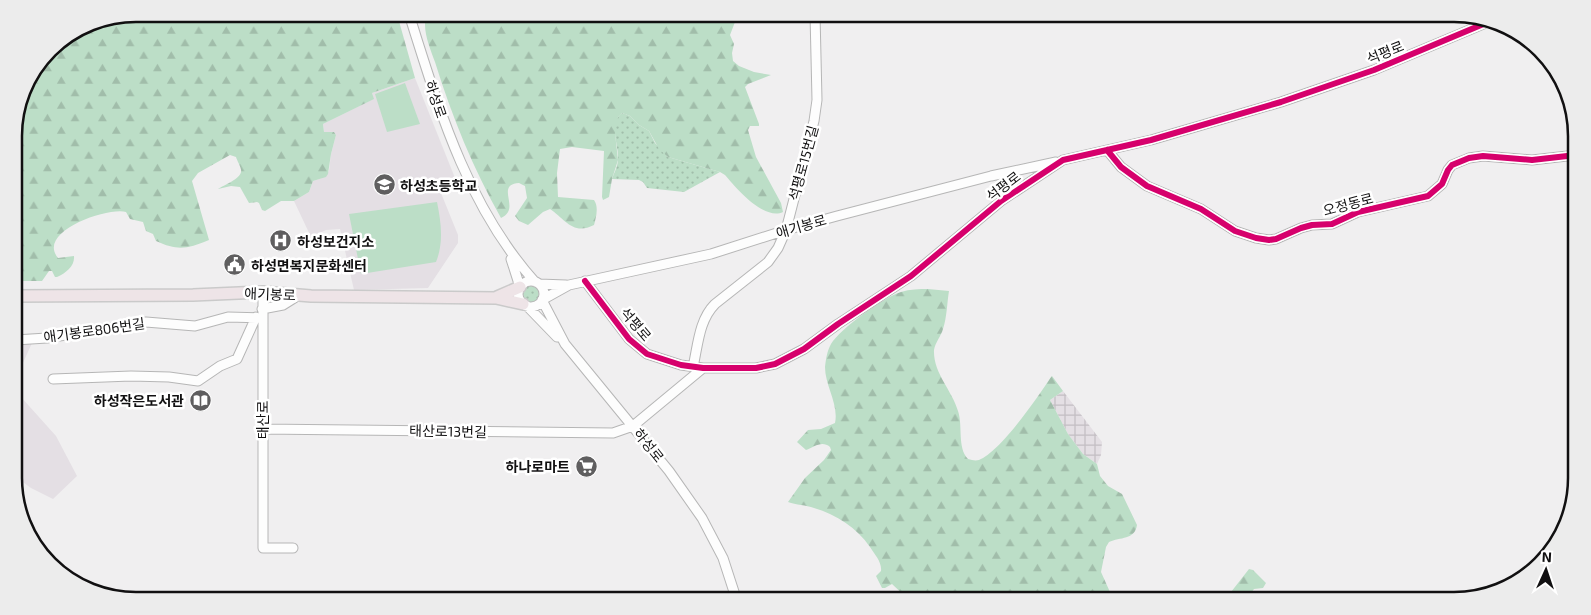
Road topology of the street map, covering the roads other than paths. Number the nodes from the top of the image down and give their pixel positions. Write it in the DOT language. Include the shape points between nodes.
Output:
graph roads {
  1 [pos="411,22"];
  2 [pos="815,22"];
  3 [pos="1479,26"];
  4 [pos="1107,150"];
  5 [pos="1568,156"];
  6 [pos="1064,160"];
  7 [pos="786,230"];
  8 [pos="509,252"];
  9 [pos="585,281"];
  10 [pos="537,283"];
  11 [pos="568,285"];
  12 [pos="520,287"];
  13 [pos="263,292"];
  14 [pos="298,295"];
  15 [pos="23,296"];
  16 [pos="496,298"];
  17 [pos="542,300"];
  18 [pos="525,305"];
  19 [pos="260,315"];
  20 [pos="22,340"];
  21 [pos="564,344"];
  22 [pos="698,368"];
  23 [pos="53,379"];
  24 [pos="632,426"];
  25 [pos="262,429"];
  26 [pos="293,548"];
  27 [pos="734,592"];
  1 -- 8 [label="street, 하성로" via="450,138 476,195"];
  2 -- 7 [label="street, 석평로15번길" via="817,100"];
  3 -- 4 [label="street, 석평로" via="1374,70 1281,102"];
  4 -- 5 [label="street, 오정동로" via="1121,167 1147,186 1201,209 1235,231 1269,240 1312,225 1332,224 1358,212 1420,200 1436,192 1452,165 1470,158 1532,160"];
  4 -- 6 [label="street, 석평로"];
  6 -- 7 [label="street, 애기봉로" via="990,176"];
  6 -- 22 [label="street, 석평로" via="1001,201 911,276 788,358 756,368"];
  7 -- 9 [label="street, 애기봉로" via="711,254"];
  7 -- 22 [label="street, 석평로15번길" via="768,262 708,311 703,321"];
  8 -- 10 [label="street, 하성로"];
  8 -- 12 [label="street"];
  9 -- 11 [label="street, 애기봉로"];
  9 -- 22 [label="street, 석평로" via="638,348 646,354"];
  10 -- 11 [label="street"];
  10 -- 12 [label="street" via="527,282"];
  10 -- 17 [label="street" via="543,291"];
  11 -- 17 [label="street, 애기봉로"];
  12 -- 16 [label="main road"];
  12 -- 18 [label="street" via="519,298"];
  13 -- 14 [label="main road, 애기봉로"];
  13 -- 15 [label="main road, 애기봉로"];
  13 -- 19 [label="street, 태산로"];
  14 -- 16 [label="main road, 애기봉로"];
  14 -- 19 [label="street, 애기봉로806번길"];
  16 -- 18 [label="main road, 애기봉로"];
  17 -- 18 [label="street" via="536,306"];
  17 -- 21 [label="street, 하성로"];
  18 -- 21 [label="street"];
  19 -- 20 [label="street, 애기봉로806번길" via="228,317 195,326 146,322"];
  19 -- 23 [label="street, 태산로" via="237,359 220,366 198,382 138,376"];
  19 -- 25 [label="street, 태산로"];
  21 -- 24 [label="street, 하성로"];
  22 -- 24 [label="street"];
  24 -- 25 [label="street, 태산로13번길" via="613,433"];
  24 -- 27 [label="street, 하성로" via="702,518 723,558"];
  25 -- 26 [label="street, 태산로" via="263,548"];
}
